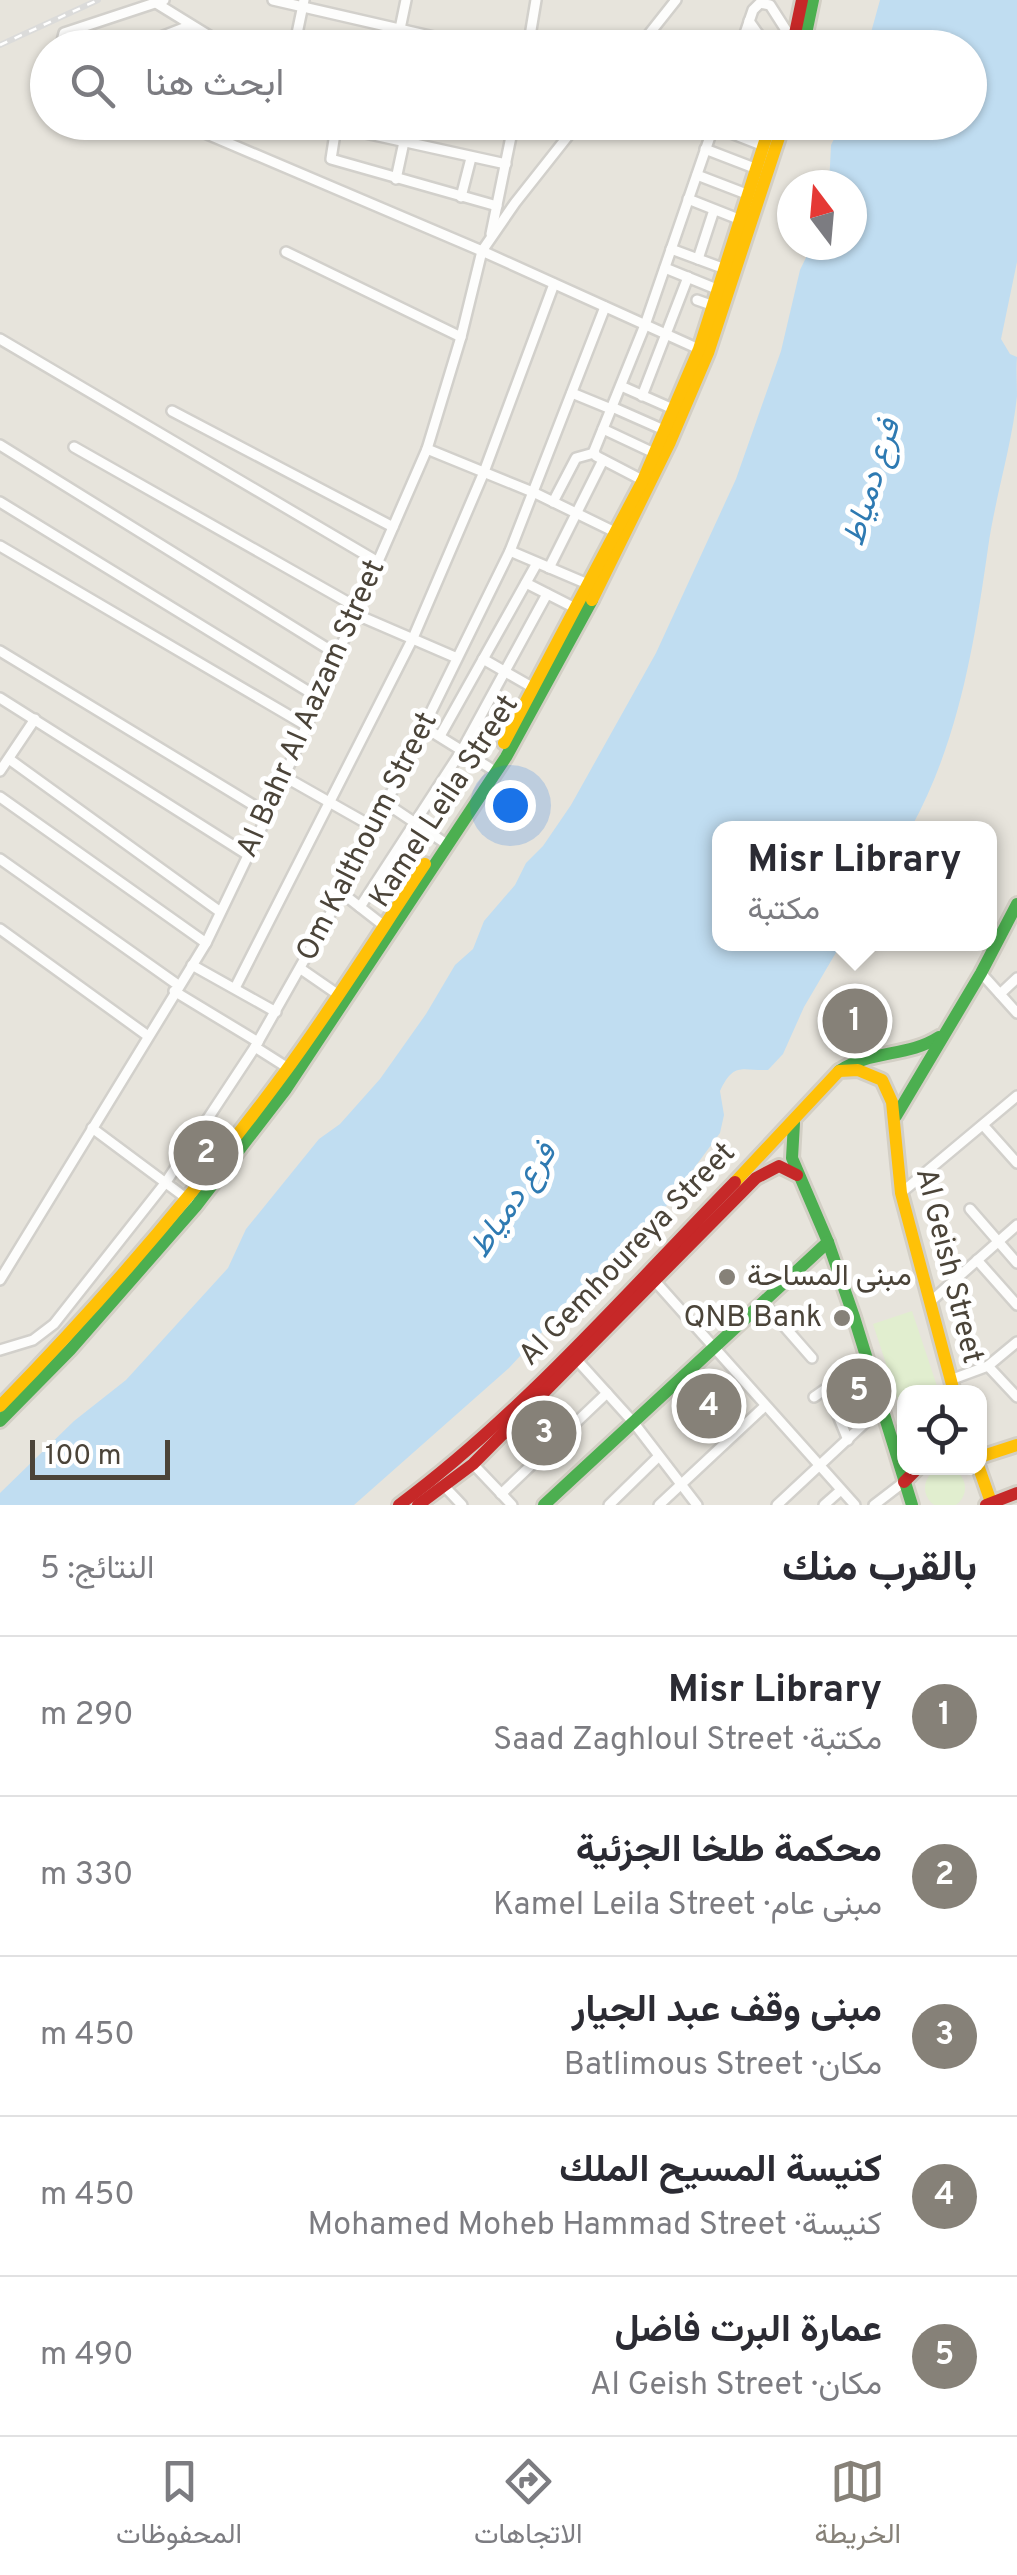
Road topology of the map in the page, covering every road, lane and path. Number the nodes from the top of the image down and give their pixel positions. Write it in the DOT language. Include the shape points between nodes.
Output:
graph roads {
  1 [pos="273,0"];
  2 [pos="406,0"];
  3 [pos="536,0"];
  4 [pos="676,0"];
  5 [pos="802,0"];
  6 [pos="813,0"];
  7 [pos="160,1"];
  8 [pos="303,4"];
  9 [pos="749,21"];
  10 [pos="189,26"];
  11 [pos="400,29"];
  12 [pos="73,30"];
  13 [pos="179,30"];
  14 [pos="196,30"];
  15 [pos="298,30"];
  16 [pos="404,30"];
  17 [pos="531,30"];
  18 [pos="652,30"];
  19 [pos="746,30"];
  20 [pos="755,30"];
  21 [pos="785,30"];
  22 [pos="798,30"];
  23 [pos="802,30"];
  24 [pos="221,140"];
  25 [pos="334,140"];
  26 [pos="395,140"];
  27 [pos="511,140"];
  28 [pos="564,140"];
  29 [pos="709,140"];
  30 [pos="750,140"];
  31 [pos="766,140"];
  32 [pos="778,140"];
  33 [pos="404,142"];
  34 [pos="764,146"];
  35 [pos="706,149"];
  36 [pos="471,158"];
  37 [pos="506,164"];
  38 [pos="757,168"];
  39 [pos="696,175"];
  40 [pos="396,179"];
  41 [pos="749,195"];
  42 [pos="461,198"];
  43 [pos="688,199"];
  44 [pos="497,206"];
  45 [pos="714,210"];
  46 [pos="741,220"];
  47 [pos="490,236"];
  48 [pos="672,249"];
  49 [pos="286,252"];
  50 [pos="482,252"];
  51 [pos="698,259"];
  52 [pos="665,268"];
  53 [pos="726,269"];
  54 [pos="688,277"];
  55 [pos="554,284"];
  56 [pos="719,290"];
  57 [pos="696,300"];
  58 [pos="714,306"];
  59 [pos="604,307"];
  60 [pos="646,325"];
  61 [pos="666,334"];
  62 [pos="460,337"];
  63 [pos="0,339"];
  64 [pos="704,351"];
  65 [pos="620,386"];
  66 [pos="572,393"];
  67 [pos="642,396"];
  68 [pos="612,408"];
  69 [pos="673,409"];
  70 [pos="172,411"];
  71 [pos="603,429"];
  72 [pos="664,430"];
  73 [pos="0,444"];
  74 [pos="74,447"];
  75 [pos="427,448"];
  76 [pos="594,453"];
  77 [pos="654,454"];
  78 [pos="604,460"];
  79 [pos="484,472"];
  80 [pos="647,482"];
  81 [pos="535,493"];
  82 [pos="0,502"];
  83 [pos="552,502"];
  84 [pos="576,513"];
  85 [pos="393,528"];
  86 [pos="619,534"];
  87 [pos="0,546"];
  88 [pos="510,552"];
  89 [pos="378,562"];
  90 [pos="537,563"];
  91 [pos="549,568"];
  92 [pos="526,583"];
  93 [pos="590,584"];
  94 [pos="547,594"];
  95 [pos="357,611"];
  96 [pos="581,611"];
  97 [pos="413,638"];
  98 [pos="0,651"];
  99 [pos="338,655"];
  100 [pos="457,658"];
  101 [pos="484,659"];
  102 [pos="505,671"];
  103 [pos="539,692"];
  104 [pos="0,698"];
  105 [pos="319,698"];
  106 [pos="35,719"];
  107 [pos="307,726"];
  108 [pos="424,726"];
  109 [pos="440,736"];
  110 [pos="462,750"];
  111 [pos="8,759"];
  112 [pos="490,768"];
  113 [pos="0,771"];
  114 [pos="284,777"];
  115 [pos="0,797"];
  116 [pos="329,802"];
  117 [pos="387,804"];
  118 [pos="268,814"];
  119 [pos="415,823"];
  120 [pos="375,828"];
  121 [pos="444,843"];
  122 [pos="248,855"];
  123 [pos="0,860"];
  124 [pos="342,893"];
  125 [pos="1017,904"];
  126 [pos="360,908"];
  127 [pos="220,911"];
  128 [pos="383,925"];
  129 [pos="0,928"];
  130 [pos="997,942"];
  131 [pos="206,943"];
  132 [pos="992,951"];
  133 [pos="192,965"];
  134 [pos="300,969"];
  135 [pos="981,973"];
  136 [pos="1017,978"];
  137 [pos="176,988"];
  138 [pos="235,988"];
  139 [pos="1000,994"];
  140 [pos="342,997"];
  141 [pos="276,1012"];
  142 [pos="1017,1013"];
  143 [pos="948,1028"];
  144 [pos="148,1036"];
  145 [pos="256,1044"];
  146 [pos="905,1052"];
  147 [pos="288,1068"];
  148 [pos="839,1072"];
  149 [pos="922,1073"];
  150 [pos="1017,1096"];
  151 [pos="896,1116"];
  152 [pos="794,1122"];
  153 [pos="983,1125"];
  154 [pos="92,1128"];
  155 [pos="1017,1163"];
  156 [pos="797,1174"];
  157 [pos="166,1182"];
  158 [pos="901,1194"];
  159 [pos="191,1203"];
  160 [pos="970,1209"];
  161 [pos="1017,1225"];
  162 [pos="828,1242"];
  163 [pos="998,1242"];
  164 [pos="977,1260"];
  165 [pos="1017,1263"];
  166 [pos="0,1280"];
  167 [pos="654,1280"];
  168 [pos="763,1302"];
  169 [pos="930,1302"];
  170 [pos="1017,1305"];
  171 [pos="1017,1342"];
  172 [pos="712,1348"];
  173 [pos="0,1350"];
  174 [pos="812,1358"];
  175 [pos="577,1360"];
  176 [pos="988,1366"];
  177 [pos="950,1385"];
  178 [pos="956,1385"];
  179 [pos="607,1393"];
  180 [pos="814,1397"];
  181 [pos="1017,1397"];
  182 [pos="0,1406"];
  183 [pos="765,1406"];
  184 [pos="883,1411"];
  185 [pos="0,1422"];
  186 [pos="634,1424"];
  187 [pos="897,1426"];
  188 [pos="848,1440"];
  189 [pos="1017,1445"];
  190 [pos="987,1455"];
  191 [pos="658,1458"];
  192 [pos="473,1464"];
  193 [pos="820,1466"];
  194 [pos="911,1475"];
  195 [pos="982,1475"];
  196 [pos="904,1482"];
  197 [pos="682,1484"];
  198 [pos="445,1486"];
  199 [pos="841,1490"];
  200 [pos="1017,1492"];
  201 [pos="501,1494"];
  202 [pos="784,1503"];
  203 [pos="990,1504"];
  204 [pos="399,1505"];
  205 [pos="418,1505"];
  206 [pos="462,1505"];
  207 [pos="512,1505"];
  208 [pos="544,1505"];
  209 [pos="609,1505"];
  210 [pos="659,1505"];
  211 [pos="698,1505"];
  212 [pos="824,1505"];
  213 [pos="855,1505"];
  214 [pos="874,1505"];
  215 [pos="912,1505"];
  1 -- 8 [label="street"];
  2 -- 11 [label="street"];
  3 -- 17 [label="street"];
  4 -- 18 [label="street"];
  5 -- 22 [label="street"];
  6 -- 23 [label="street"];
  7 -- 10 [label="street"];
  7 -- 12 [label="street"];
  8 -- 11 [label="street"];
  8 -- 15 [label="street"];
  9 -- 19 [label="street"];
  9 -- 20 [label="street"];
  9 -- 21 [label="street" via="754,6 767,3"];
  10 -- 13 [label="street"];
  10 -- 14 [label="street"];
  11 -- 16 [label="street"];
  24 -- 50 [label="street"];
  25 -- 40 [label="street" via="332,159"];
  26 -- 33 [label="street"];
  27 -- 37 [label="street"];
  28 -- 47 [label="street, Al Bahr Al Aazam Street"];
  29 -- 35 [label="street"];
  30 -- 34 [label="street"];
  31 -- 34 [label="street, Kamel Leila Street"];
  32 -- 64 [label="street, Kamel Leila Street"];
  33 -- 36 [label="street"];
  33 -- 40 [label="street"];
  34 -- 38 [label="street, Kamel Leila Street"];
  35 -- 38 [label="street"];
  35 -- 39 [label="street"];
  36 -- 37 [label="street"];
  36 -- 42 [label="street"];
  37 -- 44 [label="street"];
  38 -- 41 [label="street, Kamel Leila Street"];
  39 -- 41 [label="street"];
  39 -- 43 [label="street"];
  40 -- 42 [label="street"];
  41 -- 46 [label="street, Kamel Leila Street"];
  42 -- 44 [label="street"];
  43 -- 45 [label="street"];
  43 -- 48 [label="street"];
  44 -- 47 [label="street"];
  45 -- 46 [label="street"];
  45 -- 51 [label="street"];
  46 -- 53 [label="street, Kamel Leila Street"];
  47 -- 50 [label="street, Al Bahr Al Aazam Street"];
  48 -- 51 [label="street"];
  48 -- 52 [label="street"];
  49 -- 62 [label="street"];
  50 -- 55 [label="street"];
  50 -- 62 [label="street, Al Bahr Al Aazam Street"];
  51 -- 53 [label="street"];
  52 -- 54 [label="street"];
  52 -- 60 [label="street"];
  53 -- 56 [label="street, Kamel Leila Street"];
  54 -- 56 [label="street"];
  54 -- 61 [label="street"];
  55 -- 59 [label="street"];
  55 -- 79 [label="street"];
  56 -- 58 [label="street, Kamel Leila Street"];
  57 -- 58 [label="street"];
  58 -- 64 [label="street, Kamel Leila Street" via="699,325"];
  59 -- 60 [label="street"];
  59 -- 66 [label="street, Om Kalthoum Street"];
  60 -- 61 [label="street"];
  60 -- 65 [label="street"];
  61 -- 64 [label="street"];
  61 -- 67 [label="street"];
  62 -- 75 [label="street, Al Bahr Al Aazam Street"];
  63 -- 89 [label="street"];
  64 -- 69 [label="street, Kamel Leila Street"];
  64 -- 80 [label="street, Kamel Leila Street"];
  65 -- 67 [label="street"];
  65 -- 68 [label="street"];
  66 -- 68 [label="street"];
  66 -- 81 [label="street, Om Kalthoum Street"];
  67 -- 69 [label="street"];
  68 -- 71 [label="street"];
  68 -- 72 [label="street"];
  69 -- 72 [label="street, Kamel Leila Street"];
  70 -- 85 [label="street"];
  71 -- 76 [label="street"];
  71 -- 77 [label="street"];
  72 -- 77 [label="street, Kamel Leila Street"];
  73 -- 99 [label="street"];
  74 -- 95 [label="street"];
  75 -- 79 [label="street"];
  75 -- 85 [label="street, Al Bahr Al Aazam Street"];
  76 -- 78 [label="street"];
  76 -- 83 [label="street" via="576,458"];
  77 -- 80 [label="street, Kamel Leila Street"];
  78 -- 80 [label="street"];
  78 -- 84 [label="street"];
  79 -- 81 [label="street"];
  79 -- 97 [label="street"];
  80 -- 86 [label="street, Kamel Leila Street"];
  81 -- 83 [label="street"];
  81 -- 88 [label="street, Om Kalthoum Street"];
  82 -- 105 [label="street"];
  83 -- 84 [label="street"];
  84 -- 86 [label="street"];
  84 -- 91 [label="street"];
  85 -- 89 [label="street, Al Bahr Al Aazam Street"];
  86 -- 93 [label="street, Kamel Leila Street"];
  86 -- 96 [label="street, Kamel Leila Street"];
  87 -- 107 [label="street"];
  88 -- 90 [label="street"];
  88 -- 100 [label="street, Om Kalthoum Street"];
  89 -- 95 [label="street, Al Bahr Al Aazam Street"];
  90 -- 91 [label="street"];
  90 -- 92 [label="street"];
  91 -- 93 [label="street"];
  92 -- 94 [label="street"];
  92 -- 101 [label="street"];
  93 -- 96 [label="street, Kamel Leila Street"];
  94 -- 96 [label="street"];
  94 -- 102 [label="street"];
  95 -- 97 [label="street"];
  95 -- 99 [label="street, Al Bahr Al Aazam Street"];
  96 -- 103 [label="street, Kamel Leila Street"];
  97 -- 100 [label="street"];
  97 -- 116 [label="street"];
  98 -- 118 [label="street"];
  99 -- 105 [label="street, Al Bahr Al Aazam Street"];
  100 -- 108 [label="street, Om Kalthoum Street"];
  101 -- 102 [label="street"];
  101 -- 109 [label="street"];
  102 -- 103 [label="street"];
  102 -- 110 [label="street"];
  103 -- 112 [label="street, Kamel Leila Street"];
  103 -- 121 [label="street, Kamel Leila Street"];
  104 -- 106 [label="street"];
  105 -- 107 [label="street, Al Bahr Al Aazam Street"];
  106 -- 111 [label="street"];
  106 -- 122 [label="street"];
  107 -- 114 [label="street, Al Bahr Al Aazam Street"];
  108 -- 109 [label="street"];
  108 -- 117 [label="street, Om Kalthoum Street"];
  109 -- 110 [label="street"];
  110 -- 112 [label="street"];
  110 -- 119 [label="street"];
  111 -- 113 [label="street"];
  111 -- 127 [label="street"];
  112 -- 121 [label="street, Kamel Leila Street"];
  114 -- 116 [label="street"];
  114 -- 118 [label="street, Al Bahr Al Aazam Street"];
  115 -- 131 [label="street"];
  116 -- 120 [label="street"];
  116 -- 138 [label="street"];
  117 -- 119 [label="street"];
  117 -- 120 [label="street, Om Kalthoum Street"];
  118 -- 122 [label="street, Al Bahr Al Aazam Street"];
  119 -- 121 [label="street"];
  119 -- 126 [label="street"];
  120 -- 124 [label="street, Om Kalthoum Street"];
  121 -- 128 [label="street, Kamel Leila Street"];
  121 -- 140 [label="street, Kamel Leila Street"];
  122 -- 127 [label="street, Al Bahr Al Aazam Street"];
  123 -- 137 [label="street"];
  124 -- 126 [label="street"];
  124 -- 134 [label="street, Om Kalthoum Street"];
  125 -- 130 [label="street"];
  126 -- 128 [label="street"];
  127 -- 131 [label="street, Al Bahr Al Aazam Street"];
  128 -- 140 [label="street, Kamel Leila Street"];
  129 -- 144 [label="street"];
  131 -- 133 [label="street, Al Bahr Al Aazam Street"];
  132 -- 135 [label="street"];
  133 -- 137 [label="street, Al Bahr Al Aazam Street"];
  133 -- 138 [label="street"];
  134 -- 140 [label="street"];
  134 -- 141 [label="street, Om Kalthoum Street"];
  135 -- 139 [label="street"];
  135 -- 143 [label="street"];
  136 -- 139 [label="street"];
  137 -- 144 [label="street, Al Bahr Al Aazam Street"];
  137 -- 145 [label="street"];
  138 -- 141 [label="street"];
  139 -- 142 [label="street"];
  140 -- 147 [label="street, Kamel Leila Street"];
  140 -- 159 [label="street, Kamel Leila Street" via="286,1089"];
  141 -- 145 [label="street, Om Kalthoum Street"];
  143 -- 146 [label="street"];
  143 -- 149 [label="street"];
  144 -- 154 [label="street, Al Bahr Al Aazam Street"];
  145 -- 147 [label="street"];
  145 -- 157 [label="street, Om Kalthoum Street"];
  146 -- 148 [label="street" via="867,1054"];
  146 -- 149 [label="street" via="918,1059"];
  147 -- 159 [label="street, Kamel Leila Street"];
  148 -- 151 [label="street, Al Geish Street" via="860,1070 879,1079"];
  148 -- 152 [label="street, Al Gemhoureya Street"];
  149 -- 151 [label="street"];
  150 -- 153 [label="street"];
  151 -- 158 [label="street, Al Geish Street"];
  152 -- 156 [label="street" via="790,1142"];
  152 -- 204 [label="street, Al Gemhoureya Street" via="476,1444"];
  153 -- 155 [label="street"];
  153 -- 158 [label="street"];
  154 -- 157 [label="street"];
  154 -- 166 [label="street, Al Bahr Al Aazam Street"];
  156 -- 162 [label="street"];
  156 -- 167 [label="street, Al Gemhoureya Street" via="779,1166 756,1178"];
  157 -- 159 [label="street"];
  157 -- 173 [label="street, Om Kalthoum Street" via="54,1324"];
  158 -- 169 [label="street, Al Geish Street"];
  159 -- 182 [label="street, Kamel Leila Street"];
  159 -- 185 [label="street, Kamel Leila Street" via="70,1350"];
  160 -- 163 [label="street"];
  161 -- 163 [label="street"];
  162 -- 168 [label="street"];
  162 -- 184 [label="street"];
  163 -- 164 [label="street"];
  163 -- 165 [label="street"];
  164 -- 169 [label="street"];
  164 -- 170 [label="street"];
  167 -- 172 [label="street"];
  167 -- 175 [label="street, Al Gemhoureya Street"];
  168 -- 172 [label="street"];
  168 -- 174 [label="street"];
  169 -- 177 [label="street, Al Geish Street"];
  171 -- 176 [label="street"];
  172 -- 183 [label="street"];
  172 -- 186 [label="street"];
  175 -- 179 [label="street"];
  175 -- 192 [label="street, Al Gemhoureya Street"];
  176 -- 178 [label="street"];
  176 -- 181 [label="street"];
  179 -- 186 [label="street"];
  179 -- 201 [label="street"];
  180 -- 188 [label="street" via="828,1391"];
  183 -- 193 [label="street"];
  183 -- 197 [label="street"];
  184 -- 187 [label="street"];
  184 -- 188 [label="street"];
  184 -- 196 [label="street"];
  186 -- 191 [label="street"];
  186 -- 208 [label="street"];
  188 -- 193 [label="street"];
  189 -- 190 [label="street"];
  191 -- 197 [label="street"];
  191 -- 209 [label="street"];
  192 -- 198 [label="street, Al Gemhoureya Street"];
  192 -- 201 [label="street"];
  193 -- 199 [label="street"];
  193 -- 202 [label="street"];
  194 -- 196 [label="street"];
  195 -- 203 [label="street"];
  196 -- 214 [label="street"];
  196 -- 215 [label="street"];
  197 -- 210 [label="street"];
  197 -- 211 [label="street"];
  198 -- 205 [label="street, Al Gemhoureya Street"];
  198 -- 206 [label="street"];
  199 -- 212 [label="street"];
  199 -- 213 [label="street"];
  200 -- 203 [label="street"];
  201 -- 207 [label="street"];
}
